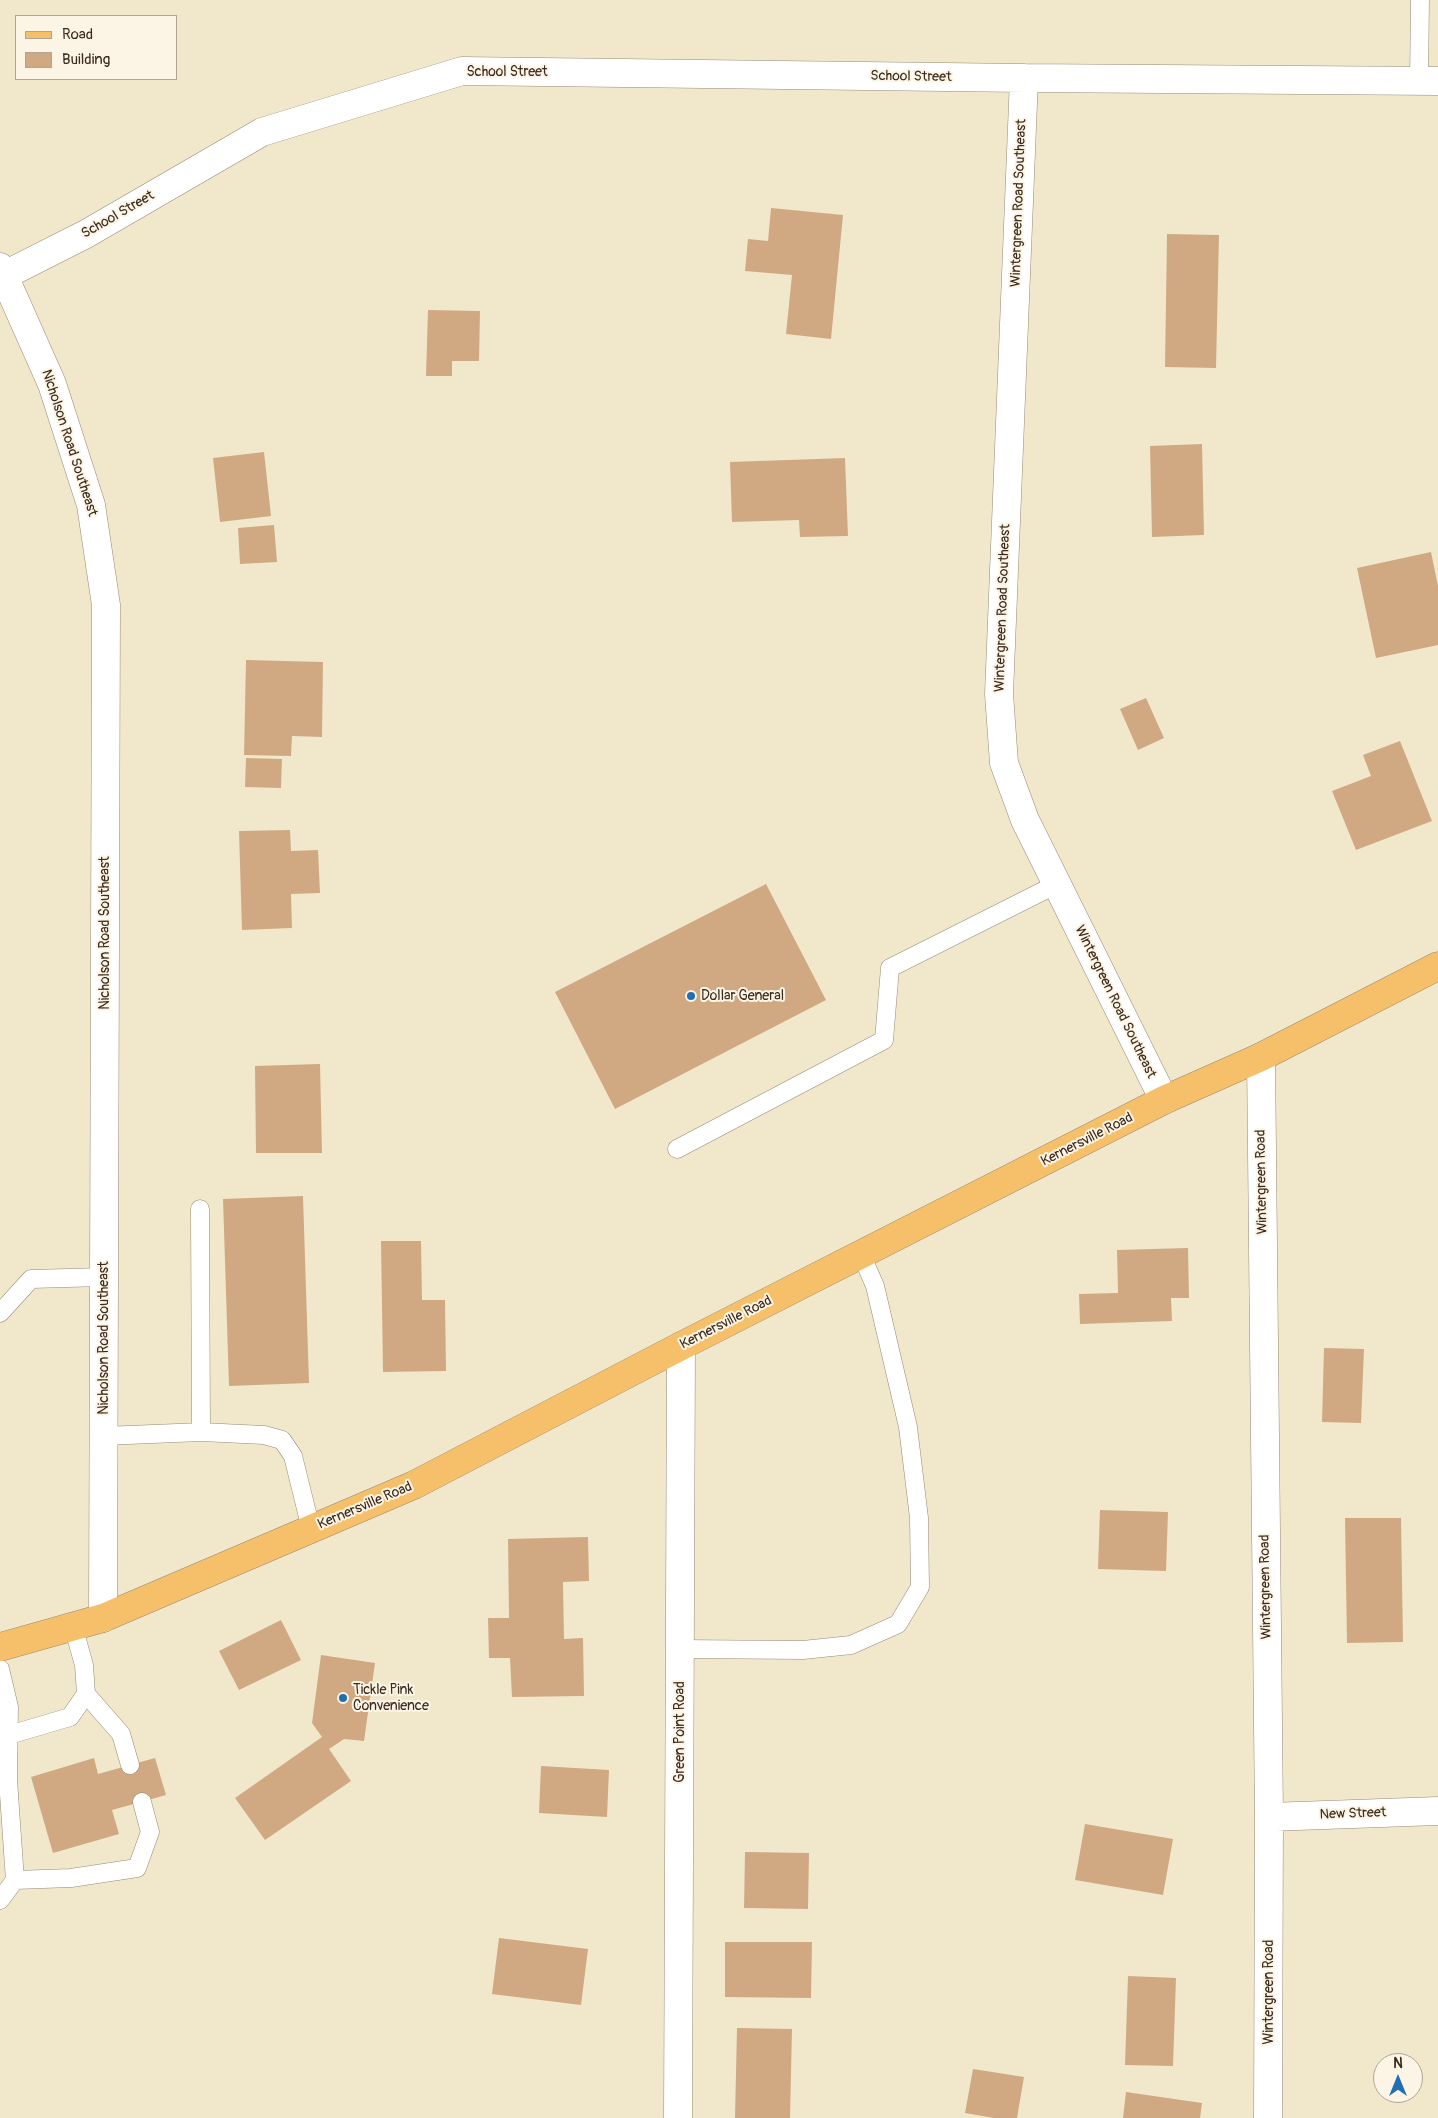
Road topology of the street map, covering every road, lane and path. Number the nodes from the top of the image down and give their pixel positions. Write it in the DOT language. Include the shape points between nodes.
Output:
graph roads {
  1 [pos="1420,0"];
  2 [pos="1024,78"];
  3 [pos="1428,81"];
  4 [pos="2,271"];
  5 [pos="1057,884"];
  6 [pos="1438,966"];
  7 [pos="1261,1057"];
  8 [pos="1164,1100"];
  9 [pos="677,1149"];
  10 [pos="200,1209"];
  11 [pos="861,1254"];
  12 [pos="104,1277"];
  13 [pos="0,1313"];
  14 [pos="681,1346"];
  15 [pos="201,1432"];
  16 [pos="104,1436"];
  17 [pos="311,1529"];
  18 [pos="103,1618"];
  19 [pos="73,1626"];
  20 [pos="0,1647"];
  21 [pos="680,1649"];
  22 [pos="0,1669"];
  23 [pos="86,1694"];
  24 [pos="9,1735"];
  25 [pos="130,1765"];
  26 [pos="142,1802"];
  27 [pos="1438,1811"];
  28 [pos="1269,1817"];
  29 [pos="15,1880"];
  30 [pos="0,1900"];
  31 [pos="678,2118"];
  32 [pos="1268,2118"];
  1 -- 3 [label="lane"];
  2 -- 3 [label="street, School Street"];
  2 -- 4 [label="street, School Street" via="462,71 262,132 86,234"];
  2 -- 5 [label="street, Wintergreen Road Southeast" via="1000,694 1004,763 1025,820"];
  4 -- 12 [label="street, Nicholson Road Southeast" via="52,384 91,505 106,606"];
  5 -- 8 [label="street, Wintergreen Road Southeast"];
  5 -- 9 [label="lane" via="890,968 884,1040"];
  6 -- 7 [label="main road, Kernersville Road"];
  7 -- 8 [label="main road, Kernersville Road"];
  7 -- 28 [label="street, Wintergreen Road"];
  8 -- 11 [label="main road, Kernersville Road"];
  10 -- 15 [label="lane"];
  11 -- 14 [label="main road, Kernersville Road"];
  11 -- 21 [label="lane" via="875,1286 908,1427 919,1518 920,1587 898,1624 851,1644 803,1650"];
  12 -- 13 [label="lane" via="31,1279"];
  12 -- 16 [label="street, Nicholson Road Southeast"];
  14 -- 17 [label="main road, Kernersville Road" via="414,1485"];
  14 -- 21 [label="street, Green Point Road"];
  15 -- 16 [label="lane"];
  15 -- 17 [label="lane" via="264,1435 282,1440 293,1456"];
  16 -- 18 [label="street, Nicholson Road Southeast"];
  17 -- 18 [label="main road, Kernersville Road"];
  18 -- 19 [label="main road, Kernersville Road"];
  19 -- 20 [label="main road, Kernersville Road"];
  19 -- 23 [label="lane" via="84,1666"];
  21 -- 31 [label="street, Green Point Road"];
  22 -- 24 [label="lane" via="9,1707"];
  23 -- 24 [label="lane" via="70,1717"];
  23 -- 25 [label="lane" via="121,1734"];
  24 -- 29 [label="lane" via="8,1780"];
  26 -- 29 [label="lane" via="150,1832 137,1868 72,1878"];
  27 -- 28 [label="street, New Street"];
  28 -- 32 [label="street, Wintergreen Road"];
  29 -- 30 [label="lane"];
}
